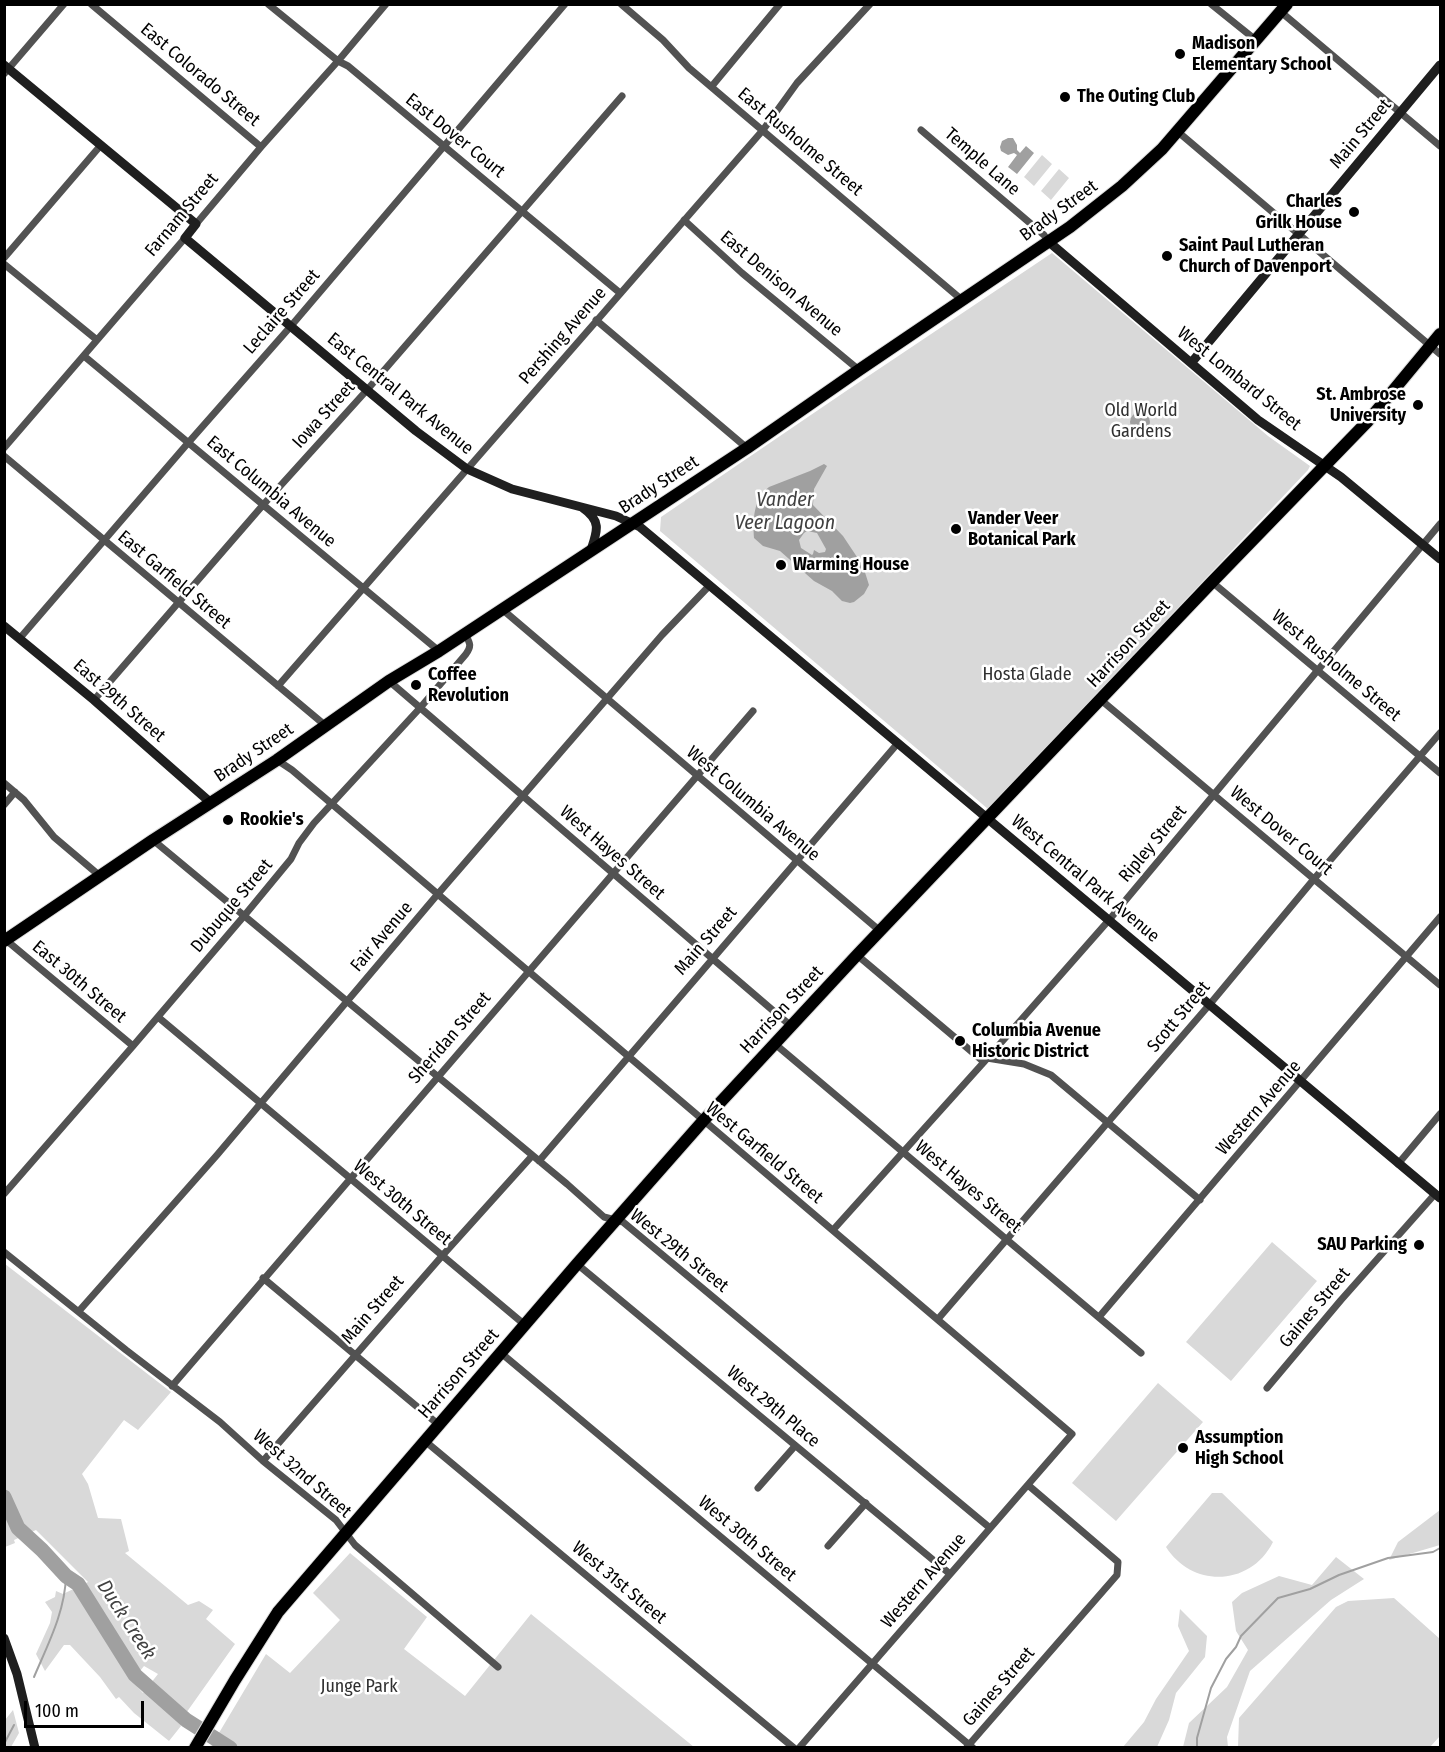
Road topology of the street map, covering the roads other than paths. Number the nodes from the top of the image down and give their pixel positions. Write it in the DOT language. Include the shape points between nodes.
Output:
graph roads {
  1 [pos="64,4"];
  2 [pos="91,4"];
  3 [pos="268,4"];
  4 [pos="386,4"];
  5 [pos="565,4"];
  6 [pos="621,4"];
  7 [pos="780,4"];
  8 [pos="870,4"];
  9 [pos="1211,4"];
  10 [pos="1284,8"];
  11 [pos="1257,41"];
  12 [pos="338,62"];
  13 [pos="1440,65"];
  14 [pos="6,69"];
  15 [pos="712,86"];
  16 [pos="622,96"];
  17 [pos="1401,113"];
  18 [pos="763,130"];
  19 [pos="921,130"];
  20 [pos="1176,131"];
  21 [pos="101,145"];
  22 [pos="443,146"];
  23 [pos="1440,146"];
  24 [pos="261,147"];
  25 [pos="523,212"];
  26 [pos="684,220"];
  27 [pos="196,224"];
  28 [pos="1299,234"];
  29 [pos="185,238"];
  30 [pos="1049,242"];
  31 [pos="4,258"];
  32 [pos="4,264"];
  33 [pos="620,293"];
  34 [pos="962,300"];
  35 [pos="596,320"];
  36 [pos="291,326"];
  37 [pos="1440,334"];
  38 [pos="97,340"];
  39 [pos="1436,350"];
  40 [pos="84,356"];
  41 [pos="1192,362"];
  42 [pos="859,370"];
  43 [pos="367,390"];
  44 [pos="188,442"];
  45 [pos="4,448"];
  46 [pos="747,448"];
  47 [pos="4,456"];
  48 [pos="1326,466"];
  49 [pos="467,469"];
  50 [pos="263,505"];
  51 [pos="581,507"];
  52 [pos="634,523"];
  53 [pos="1440,524"];
  54 [pos="104,541"];
  55 [pos="1424,544"];
  56 [pos="591,550"];
  57 [pos="1440,559"];
  58 [pos="1212,582"];
  59 [pos="710,585"];
  60 [pos="363,587"];
  61 [pos="179,603"];
  62 [pos="502,610"];
  63 [pos="4,626"];
  64 [pos="465,634"];
  65 [pos="20,638"];
  66 [pos="440,651"];
  67 [pos="1318,670"];
  68 [pos="389,681"];
  69 [pos="278,686"];
  70 [pos="607,699"];
  71 [pos="94,700"];
  72 [pos="1101,700"];
  73 [pos="420,708"];
  74 [pos="753,711"];
  75 [pos="326,726"];
  76 [pos="1440,732"];
  77 [pos="898,743"];
  78 [pos="1420,756"];
  79 [pos="277,760"];
  80 [pos="1440,773"];
  81 [pos="697,776"];
  82 [pos="4,783"];
  83 [pos="15,792"];
  84 [pos="1215,794"];
  85 [pos="523,796"];
  86 [pos="212,803"];
  87 [pos="331,804"];
  88 [pos="4,805"];
  89 [pos="987,819"];
  90 [pos="153,840"];
  91 [pos="797,860"];
  92 [pos="613,873"];
  93 [pos="100,876"];
  94 [pos="1314,879"];
  95 [pos="437,895"];
  96 [pos="244,916"];
  97 [pos="1440,917"];
  98 [pos="1109,920"];
  99 [pos="880,931"];
  100 [pos="5,940"];
  101 [pos="857,956"];
  102 [pos="1406,957"];
  103 [pos="713,958"];
  104 [pos="527,972"];
  105 [pos="1440,985"];
  106 [pos="347,1001"];
  107 [pos="1210,1004"];
  108 [pos="158,1017"];
  109 [pos="791,1026"];
  110 [pos="775,1044"];
  111 [pos="133,1046"];
  112 [pos="628,1058"];
  113 [pos="986,1060"];
  114 [pos="438,1077"];
  115 [pos="1302,1081"];
  116 [pos="260,1103"];
  117 [pos="1440,1114"];
  118 [pos="703,1121"];
  119 [pos="1109,1122"];
  120 [pos="904,1152"];
  121 [pos="532,1156"];
  122 [pos="539,1161"];
  123 [pos="1398,1164"];
  124 [pos="350,1178"];
  125 [pos="4,1194"];
  126 [pos="1438,1196"];
  127 [pos="1200,1200"];
  128 [pos="616,1220"];
  129 [pos="833,1230"];
  130 [pos="1008,1240"];
  131 [pos="4,1252"];
  132 [pos="442,1256"];
  133 [pos="577,1264"];
  134 [pos="263,1278"];
  135 [pos="78,1311"];
  136 [pos="1099,1317"];
  137 [pos="938,1319"];
  138 [pos="525,1325"];
  139 [pos="501,1353"];
  140 [pos="1141,1353"];
  141 [pos="355,1355"];
  142 [pos="172,1386"];
  143 [pos="1267,1388"];
  144 [pos="439,1425"];
  145 [pos="1072,1434"];
  146 [pos="425,1441"];
  147 [pos="795,1446"];
  148 [pos="263,1461"];
  149 [pos="1028,1485"];
  150 [pos="758,1488"];
  151 [pos="866,1503"];
  152 [pos="990,1528"];
  153 [pos="346,1533"];
  154 [pos="828,1546"];
  155 [pos="950,1574"];
  156 [pos="4,1638"];
  157 [pos="7,1653"];
  158 [pos="873,1663"];
  159 [pos="498,1667"];
  160 [pos="970,1746"];
  161 [pos="35,1748"];
  162 [pos="195,1748"];
  163 [pos="794,1748"];
  164 [pos="799,1748"];
  1 -- 14 [label="street"];
  2 -- 24 [label="street, East Colorado Street"];
  3 -- 12 [label="street, East Dover Court"];
  4 -- 12 [label="street, Farnam Street"];
  5 -- 22 [label="street, Leclaire Street"];
  6 -- 15 [label="street, East Rusholme Street"];
  7 -- 15 [label="street"];
  8 -- 18 [label="street, Pershing Avenue" via="797,83"];
  9 -- 11 [label="street"];
  10 -- 11 [label="highway, Brady Street"];
  10 -- 17 [label="street"];
  11 -- 20 [label="highway, Brady Street"];
  12 -- 22 [label="street, East Dover Court" via="348,66"];
  12 -- 24 [label="street, Farnam Street"];
  13 -- 17 [label="street, Main Street"];
  14 -- 21 [label="street"];
  15 -- 18 [label="street, East Rusholme Street"];
  16 -- 25 [label="street, Iowa Street"];
  17 -- 23 [label="street"];
  17 -- 28 [label="street, Main Street"];
  18 -- 26 [label="street, Pershing Avenue"];
  18 -- 34 [label="street, East Rusholme Street"];
  19 -- 30 [label="street, Temple Lane"];
  20 -- 28 [label="street"];
  20 -- 30 [label="highway, Brady Street" via="1122,186"];
  21 -- 27 [label="street"];
  21 -- 31 [label="street"];
  22 -- 25 [label="street, East Dover Court"];
  22 -- 36 [label="street, Leclaire Street"];
  24 -- 27 [label="street, Farnam Street"];
  25 -- 33 [label="street, East Dover Court"];
  25 -- 43 [label="street, Iowa Street"];
  26 -- 33 [label="street, Pershing Avenue"];
  26 -- 42 [label="street, East Denison Avenue"];
  27 -- 29 [label="street, Farnam Street"];
  28 -- 39 [label="street"];
  28 -- 41 [label="street, Main Street"];
  29 -- 36 [label="street, East Central Park Avenue"];
  29 -- 38 [label="street, Farnam Street"];
  30 -- 34 [label="highway, Brady Street"];
  30 -- 41 [label="street, West Lombard Street"];
  32 -- 38 [label="street"];
  33 -- 35 [label="street, Pershing Avenue"];
  34 -- 42 [label="highway, Brady Street"];
  35 -- 46 [label="street"];
  35 -- 49 [label="street, Pershing Avenue"];
  36 -- 43 [label="street, East Central Park Avenue"];
  36 -- 44 [label="street, Leclaire Street"];
  37 -- 39 [label="highway, Harrison Street"];
  38 -- 40 [label="street, Farnam Street"];
  39 -- 48 [label="highway, Harrison Street"];
  40 -- 44 [label="street, East Columbia Avenue"];
  40 -- 45 [label="street, Farnam Street"];
  41 -- 48 [label="street, West Lombard Street" via="1258,420"];
  42 -- 46 [label="highway, Brady Street"];
  43 -- 49 [label="street, East Central Park Avenue"];
  43 -- 50 [label="street, Iowa Street"];
  44 -- 50 [label="street, East Columbia Avenue"];
  44 -- 54 [label="street, Leclaire Street"];
  46 -- 52 [label="highway, Brady Street"];
  47 -- 54 [label="street, East Garfield Street"];
  48 -- 55 [label="street, West Lombard Street"];
  48 -- 58 [label="highway, Harrison Street"];
  49 -- 51 [label="street, East Central Park Avenue" via="512,489"];
  49 -- 60 [label="street, Pershing Avenue"];
  50 -- 60 [label="street, East Columbia Avenue"];
  50 -- 61 [label="street, Iowa Street"];
  51 -- 52 [label="street, East Central Park Avenue"];
  51 -- 56 [label="street" via="597,525"];
  52 -- 56 [label="highway, Brady Street"];
  52 -- 59 [label="street, East Central Park Avenue"];
  53 -- 55 [label="street, Ripley Street"];
  54 -- 61 [label="street, East Garfield Street"];
  54 -- 65 [label="street, Leclaire Street"];
  55 -- 57 [label="street, West Lombard Street"];
  55 -- 67 [label="street, Ripley Street"];
  56 -- 62 [label="highway, Brady Street"];
  58 -- 67 [label="street, West Rusholme Street"];
  58 -- 72 [label="highway, Harrison Street"];
  59 -- 70 [label="street, Fair Avenue"];
  59 -- 77 [label="street, West Central Park Avenue"];
  60 -- 66 [label="street, East Columbia Avenue"];
  60 -- 69 [label="street, Pershing Avenue"];
  61 -- 69 [label="street, East Garfield Street"];
  61 -- 71 [label="street, Iowa Street"];
  62 -- 64 [label="highway, Brady Street"];
  62 -- 70 [label="street"];
  63 -- 65 [label="street, East 29th Street"];
  64 -- 66 [label="highway, Brady Street"];
  64 -- 73 [label="street, Dubuque Street" via="469,650"];
  65 -- 71 [label="street, East 29th Street"];
  66 -- 68 [label="highway, Brady Street"];
  67 -- 78 [label="street, West Rusholme Street"];
  67 -- 84 [label="street, Ripley Street"];
  68 -- 73 [label="street, West Hayes Street"];
  68 -- 75 [label="highway, Brady Street"];
  69 -- 75 [label="street, East Garfield Street"];
  70 -- 81 [label="street, West Columbia Avenue"];
  70 -- 85 [label="street, Fair Avenue"];
  71 -- 86 [label="street, East 29th Street"];
  72 -- 84 [label="street, West Dover Court"];
  72 -- 89 [label="highway, Harrison Street"];
  73 -- 85 [label="street, West Hayes Street"];
  73 -- 87 [label="street, Dubuque Street"];
  74 -- 81 [label="street, Sheridan Street"];
  75 -- 79 [label="highway, Brady Street"];
  76 -- 78 [label="street, Scott Street"];
  77 -- 89 [label="street, West Central Park Avenue"];
  77 -- 91 [label="street, Main Street"];
  78 -- 80 [label="street, West Rusholme Street"];
  78 -- 94 [label="street, Scott Street"];
  79 -- 86 [label="highway, Brady Street"];
  79 -- 87 [label="street"];
  81 -- 91 [label="street, West Columbia Avenue"];
  81 -- 92 [label="street, Sheridan Street"];
  82 -- 83 [label="street"];
  83 -- 88 [label="street"];
  83 -- 93 [label="street" via="54,837"];
  84 -- 94 [label="street, West Dover Court"];
  84 -- 98 [label="street, Ripley Street"];
  85 -- 92 [label="street, West Hayes Street"];
  85 -- 95 [label="street, Fair Avenue"];
  86 -- 90 [label="highway, Brady Street"];
  87 -- 95 [label="street"];
  87 -- 96 [label="street, Dubuque Street"];
  89 -- 98 [label="street, West Central Park Avenue"];
  89 -- 99 [label="highway, Harrison Street"];
  90 -- 93 [label="highway, Brady Street"];
  90 -- 96 [label="street"];
  91 -- 99 [label="street, West Columbia Avenue"];
  91 -- 103 [label="street, Main Street"];
  92 -- 103 [label="street, West Hayes Street"];
  92 -- 104 [label="street, Sheridan Street"];
  93 -- 100 [label="highway, Brady Street"];
  94 -- 102 [label="street, West Dover Court"];
  94 -- 107 [label="street, Scott Street"];
  95 -- 104 [label="street, West Garfield Street"];
  95 -- 106 [label="street, Fair Avenue"];
  96 -- 106 [label="street"];
  96 -- 108 [label="street, Dubuque Street"];
  97 -- 102 [label="street, Western Avenue"];
  98 -- 107 [label="street, West Central Park Avenue"];
  98 -- 113 [label="street, Ripley Street"];
  99 -- 101 [label="highway, Harrison Street"];
  100 -- 111 [label="street, East 30th Street"];
  101 -- 109 [label="highway, Harrison Street"];
  101 -- 113 [label="street"];
  102 -- 105 [label="street, West Dover Court"];
  102 -- 115 [label="street, Western Avenue"];
  103 -- 109 [label="street, West Hayes Street"];
  103 -- 112 [label="street, Main Street"];
  104 -- 112 [label="street, West Garfield Street"];
  104 -- 114 [label="street, Sheridan Street"];
  106 -- 114 [label="street, West 29th Street"];
  106 -- 116 [label="street, Fair Avenue"];
  107 -- 115 [label="street, West Central Park Avenue"];
  107 -- 119 [label="street, Scott Street"];
  108 -- 111 [label="street, Dubuque Street"];
  108 -- 116 [label="street"];
  109 -- 110 [label="highway, Harrison Street"];
  110 -- 118 [label="highway, Harrison Street"];
  110 -- 120 [label="street, West Hayes Street"];
  111 -- 125 [label="street, Dubuque Street"];
  112 -- 118 [label="street, West Garfield Street"];
  112 -- 122 [label="street, Main Street"];
  113 -- 119 [label="street" via="1024,1064 1051,1075"];
  113 -- 120 [label="street, Ripley Street"];
  114 -- 121 [label="street, West 29th Street"];
  114 -- 124 [label="street, Sheridan Street"];
  115 -- 123 [label="street, West Central Park Avenue"];
  115 -- 127 [label="street, Western Avenue"];
  116 -- 124 [label="street, West 30th Street"];
  116 -- 135 [label="street, Fair Avenue"];
  117 -- 123 [label="street"];
  118 -- 128 [label="highway, Harrison Street"];
  118 -- 129 [label="street, West Garfield Street"];
  119 -- 127 [label="street"];
  119 -- 130 [label="street, Scott Street"];
  120 -- 129 [label="street, Ripley Street"];
  120 -- 130 [label="street, West Hayes Street"];
  121 -- 122 [label="street, West 29th Street"];
  121 -- 132 [label="street, Main Street"];
  122 -- 128 [label="street, West 29th Street" via="604,1217"];
  123 -- 126 [label="street, West Central Park Avenue"];
  124 -- 132 [label="street, West 30th Street"];
  124 -- 134 [label="street, Sheridan Street"];
  126 -- 143 [label="street, Gaines Street" via="1341,1300"];
  127 -- 136 [label="street, Western Avenue"];
  128 -- 133 [label="highway, Harrison Street"];
  128 -- 152 [label="street, West 29th Street"];
  129 -- 137 [label="street, West Garfield Street"];
  130 -- 136 [label="street, West Hayes Street"];
  130 -- 137 [label="street, Scott Street"];
  131 -- 135 [label="street, West 32nd Street"];
  132 -- 138 [label="street, West 30th Street"];
  132 -- 141 [label="street, Main Street"];
  133 -- 138 [label="highway, Harrison Street"];
  133 -- 147 [label="street, West 29th Place"];
  134 -- 141 [label="street"];
  134 -- 142 [label="street, Sheridan Street"];
  135 -- 142 [label="street, West 32nd Street"];
  136 -- 140 [label="street, West Hayes Street"];
  137 -- 145 [label="street, West Garfield Street"];
  138 -- 139 [label="highway, Harrison Street"];
  139 -- 144 [label="highway, Harrison Street"];
  139 -- 158 [label="street, West 30th Street"];
  141 -- 144 [label="street"];
  141 -- 148 [label="street, Main Street"];
  142 -- 148 [label="street, West 32nd Street"];
  144 -- 146 [label="highway, Harrison Street"];
  145 -- 149 [label="street, Western Avenue"];
  146 -- 153 [label="highway, Harrison Street"];
  146 -- 163 [label="street, West 31st Street"];
  147 -- 150 [label="street"];
  147 -- 151 [label="street, West 29th Place"];
  148 -- 153 [label="street, West 32nd Street" via="336,1520"];
  149 -- 152 [label="street, Western Avenue"];
  149 -- 160 [label="street, Gaines Street" via="1118,1562 1117,1575"];
  151 -- 154 [label="street"];
  151 -- 155 [label="street, West 29th Place"];
  152 -- 155 [label="street, Western Avenue"];
  153 -- 159 [label="street, West 32nd Street" via="355,1545"];
  153 -- 162 [label="highway, Harrison Street" via="278,1612"];
  155 -- 158 [label="street, Western Avenue"];
  156 -- 157 [label="street"];
  157 -- 161 [label="street"];
  158 -- 160 [label="street, West 30th Street"];
  158 -- 164 [label="street, Western Avenue"];
}
